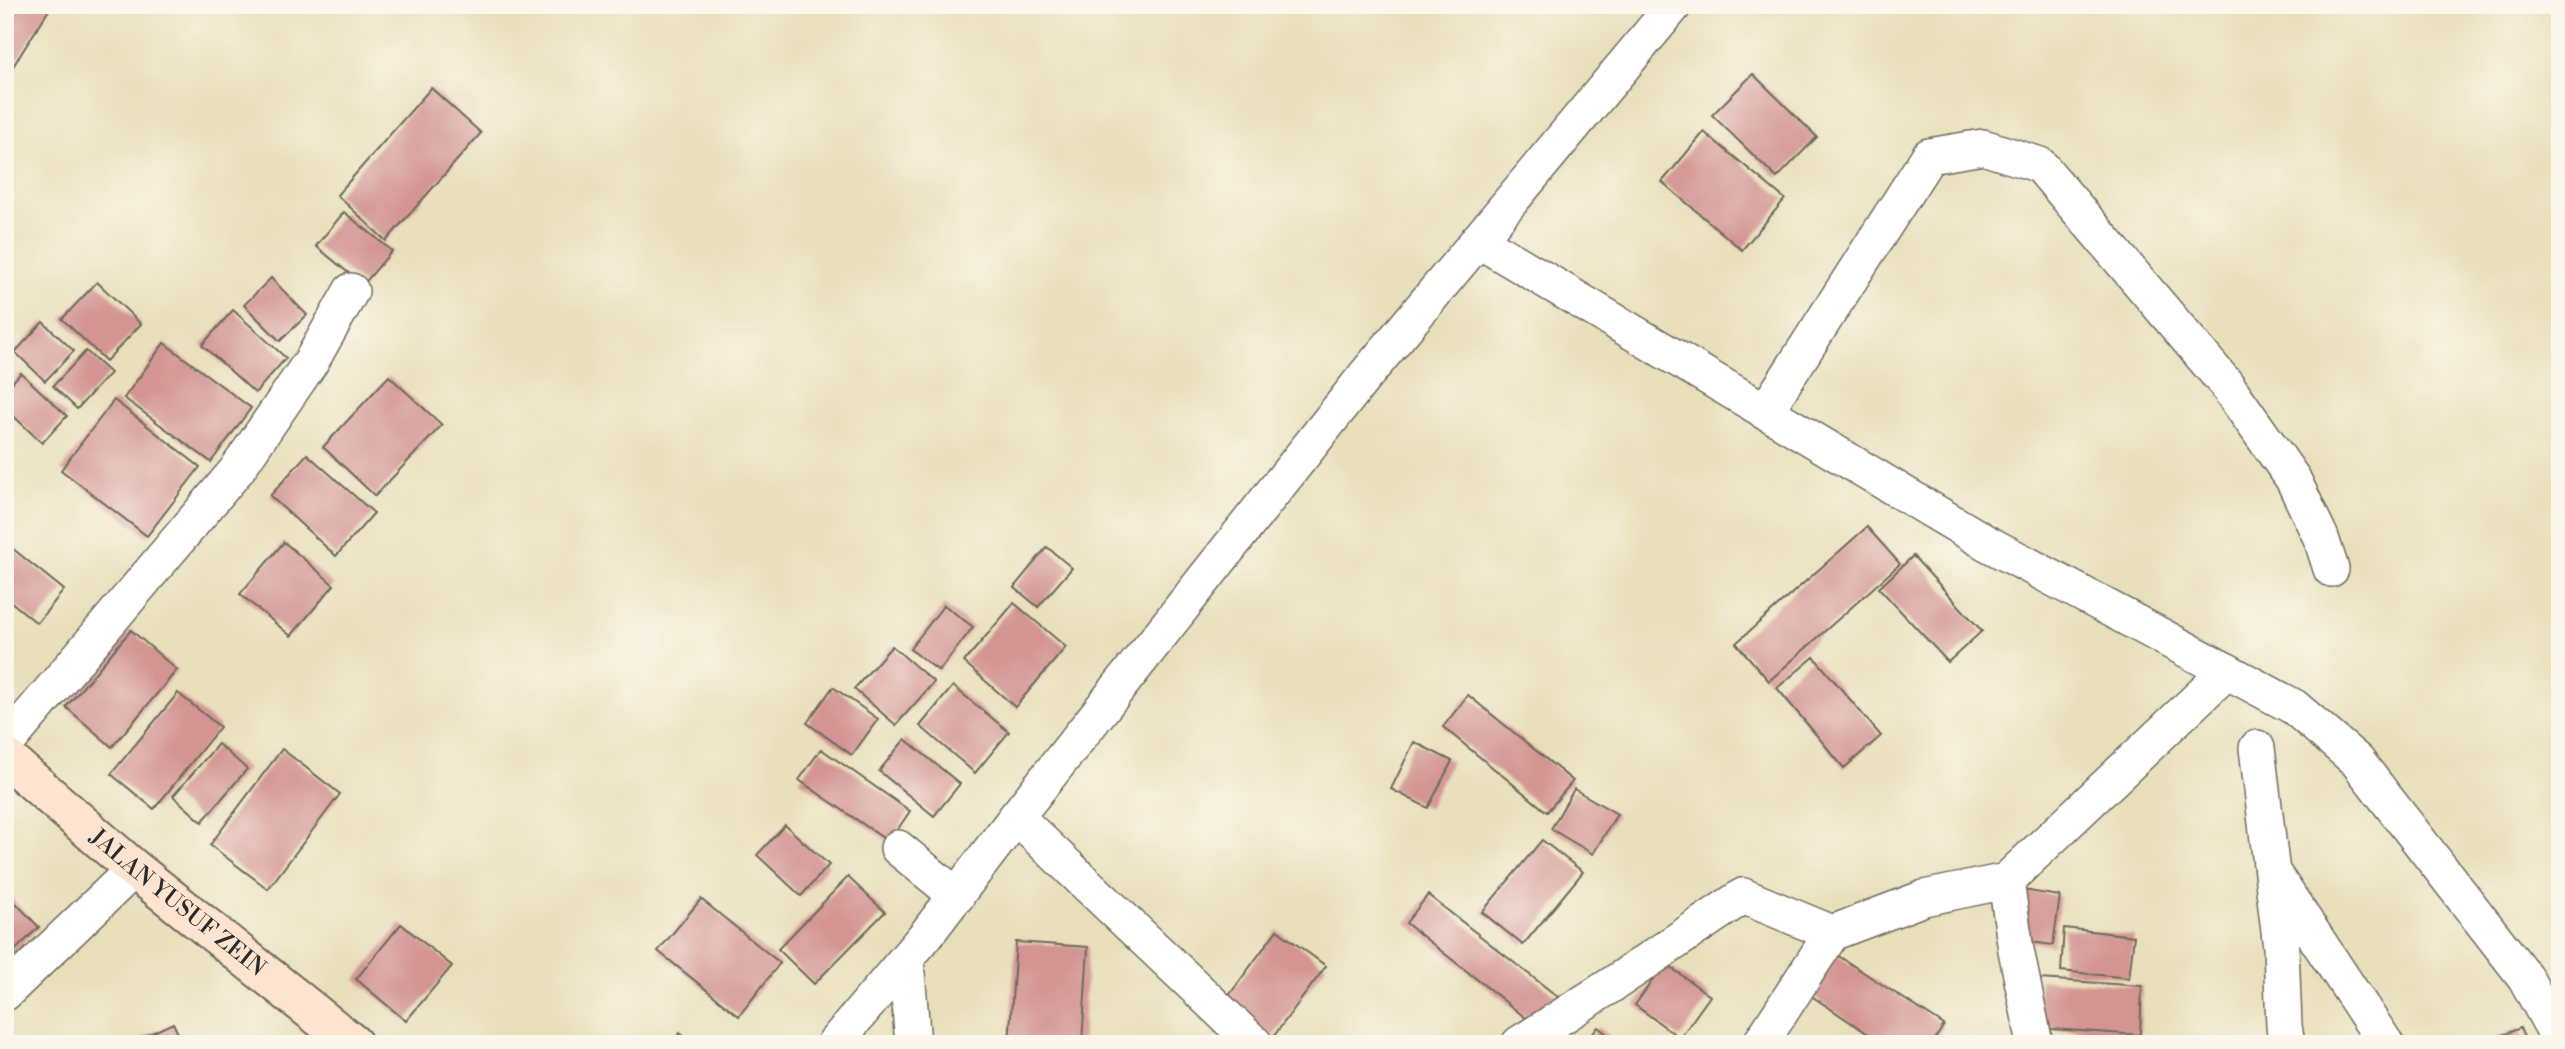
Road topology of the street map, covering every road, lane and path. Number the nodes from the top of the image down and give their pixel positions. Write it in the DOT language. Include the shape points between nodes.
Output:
graph roads {
  1 [pos="1674,5"];
  2 [pos="1478,240"];
  3 [pos="351,291"];
  4 [pos="1765,412"];
  5 [pos="2331,569"];
  6 [pos="2227,671"];
  7 [pos="5,745"];
  8 [pos="2257,748"];
  9 [pos="5,757"];
  10 [pos="1016,817"];
  11 [pos="898,848"];
  12 [pos="134,869"];
  13 [pos="2273,873"];
  14 [pos="2006,881"];
  15 [pos="957,897"];
  16 [pos="1832,933"];
  17 [pos="906,960"];
  18 [pos="5,993"];
  19 [pos="2560,1041"];
  20 [pos="353,1044"];
  21 [pos="834,1044"];
  22 [pos="913,1044"];
  23 [pos="1255,1044"];
  24 [pos="1519,1044"];
  25 [pos="1760,1044"];
  26 [pos="2035,1044"];
  27 [pos="2287,1044"];
  28 [pos="2386,1044"];
  1 -- 2 [label="street"];
  2 -- 4 [label="street"];
  2 -- 10 [label="street"];
  3 -- 7 [label="street" via="312,360 236,471"];
  4 -- 5 [label="street" via="1929,156 1983,147 2040,165 2226,384 2293,479"];
  4 -- 6 [label="street" via="1984,542"];
  6 -- 14 [label="street"];
  6 -- 19 [label="street" via="2294,707 2357,761 2525,977"];
  8 -- 13 [label="street"];
  9 -- 12 [label="street, JALAN YUSUF ZEIN"];
  10 -- 15 [label="street"];
  10 -- 23 [label="street"];
  11 -- 15 [label="street"];
  12 -- 18 [label="street"];
  12 -- 20 [label="street, JALAN YUSUF ZEIN"];
  13 -- 27 [label="street"];
  13 -- 28 [label="street"];
  14 -- 16 [label="street" via="1924,898"];
  14 -- 26 [label="street"];
  15 -- 17 [label="street"];
  16 -- 24 [label="street" via="1743,896"];
  16 -- 25 [label="street"];
  17 -- 21 [label="street"];
  17 -- 22 [label="street"];
}
